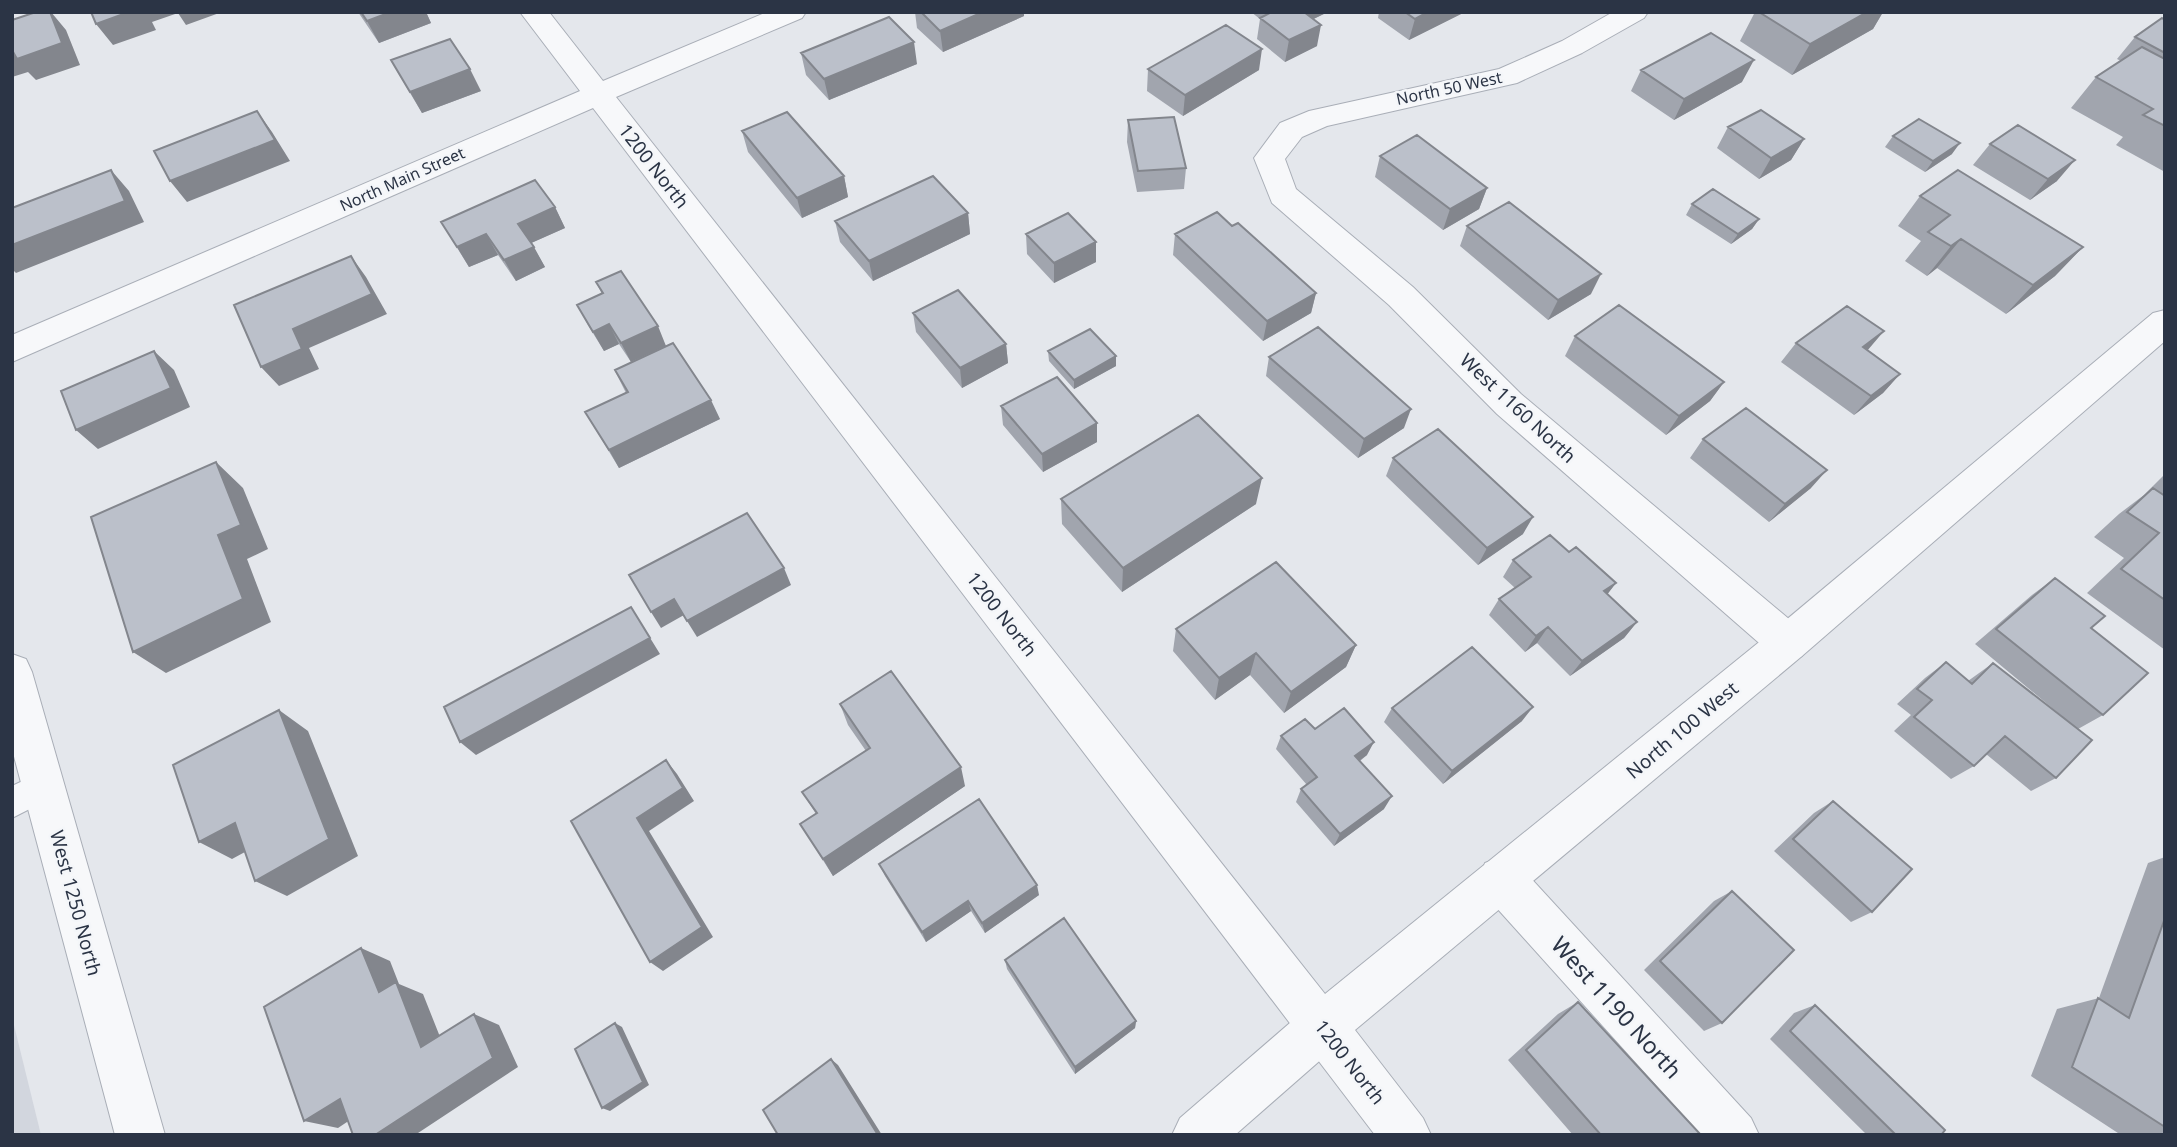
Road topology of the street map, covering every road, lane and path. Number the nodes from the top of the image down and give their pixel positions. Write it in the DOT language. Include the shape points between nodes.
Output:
graph roads {
  1 [pos="534,12"];
  2 [pos="792,12"];
  3 [pos="1634,12"];
  4 [pos="598,94"];
  5 [pos="1269,158"];
  6 [pos="2165,322"];
  7 [pos="12,349"];
  8 [pos="1788,643"];
  9 [pos="12,672"];
  10 [pos="28,795"];
  11 [pos="1501,879"];
  12 [pos="1323,1026"];
  13 [pos="140,1135"];
  14 [pos="1196,1135"];
  15 [pos="1406,1135"];
  16 [pos="1734,1135"];
  1 -- 4 [label="street, 1200 North"];
  2 -- 4 [label="street, North Main Street"];
  3 -- 5 [label="street, North 50 West" via="1507,76 1319,118 1291,130"];
  4 -- 7 [label="street, North Main Street"];
  4 -- 12 [label="street, 1200 North"];
  5 -- 8 [label="street, West 1160 North" via="1283,195 1401,296 1509,404"];
  6 -- 8 [label="street, North 100 West"];
  8 -- 11 [label="street, North 100 West"];
  9 -- 10 [label="street, West 1250 North"];
  10 -- 13 [label="street, West 1250 North"];
  11 -- 12 [label="street, North 100 West"];
  11 -- 16 [label="street, West 1190 North"];
  12 -- 14 [label="street, North 100 West"];
  12 -- 15 [label="street, 1200 North"];
}
